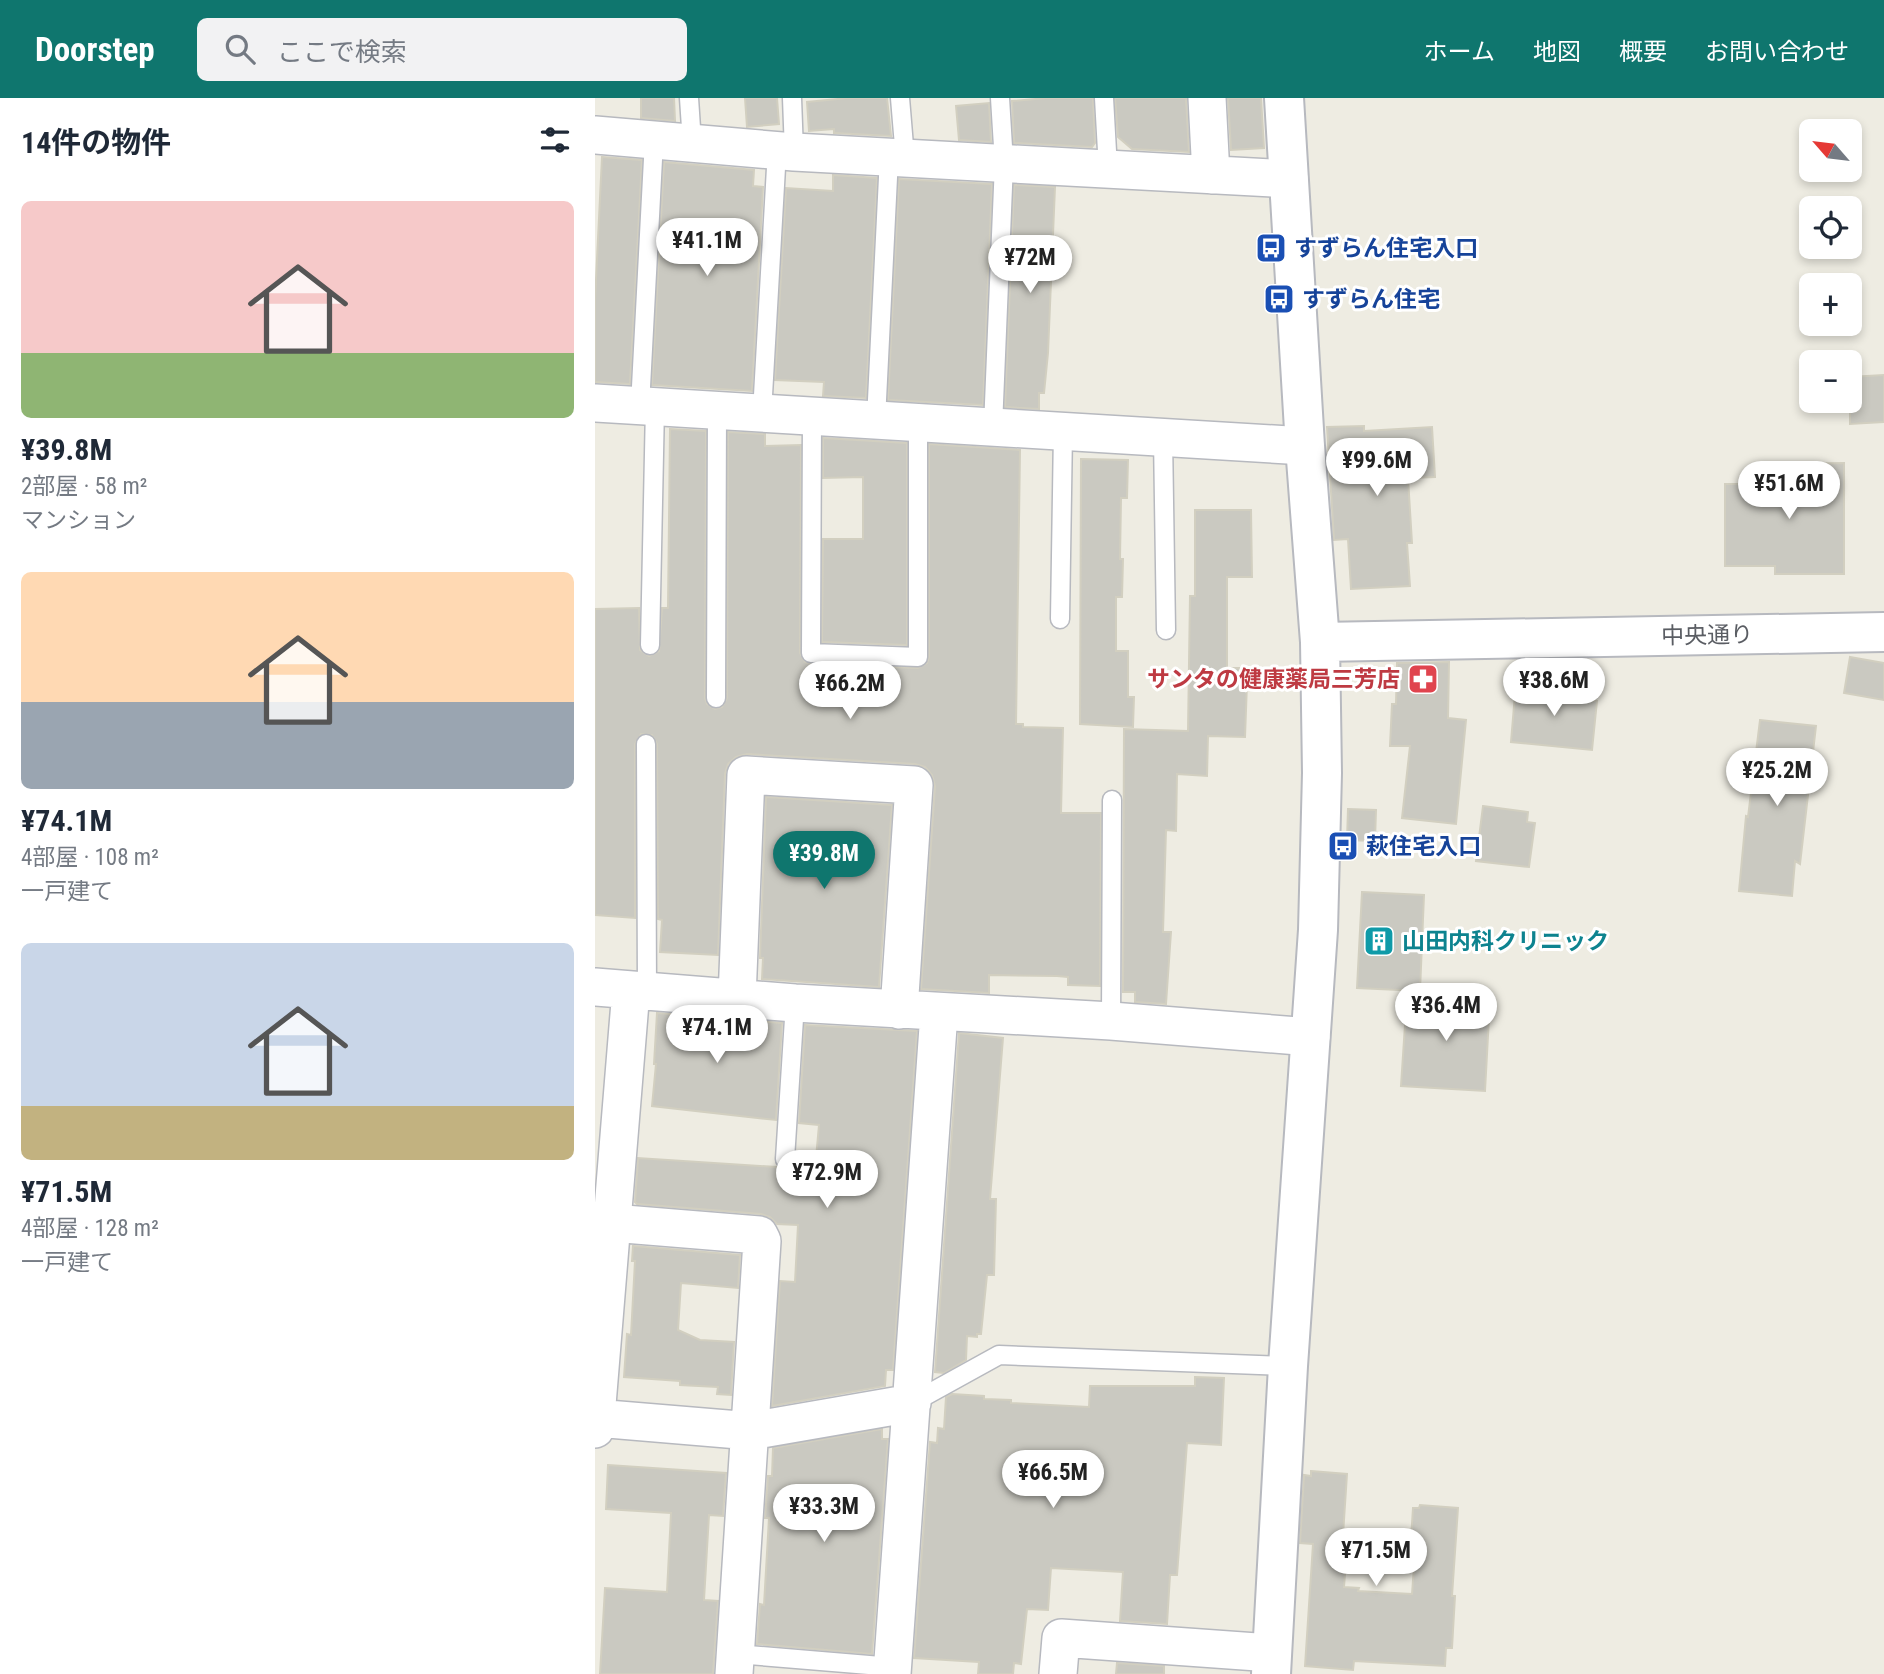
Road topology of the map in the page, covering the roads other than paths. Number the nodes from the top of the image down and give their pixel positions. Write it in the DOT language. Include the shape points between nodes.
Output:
graph roads {
  1 [pos="689,98"];
  2 [pos="792,98"];
  3 [pos="900,98"];
  4 [pos="1000,98"];
  5 [pos="1104,98"];
  6 [pos="1207,98"];
  7 [pos="1284,98"];
  8 [pos="595,135"];
  9 [pos="654,140"];
  10 [pos="692,143"];
  11 [pos="786,151"];
  12 [pos="897,157"];
  13 [pos="1004,163"];
  14 [pos="1108,169"];
  15 [pos="1211,175"];
  16 [pos="1289,179"];
  17 [pos="595,403"];
  18 [pos="648,406"];
  19 [pos="717,410"];
  20 [pos="762,413"];
  21 [pos="813,416"];
  22 [pos="876,420"];
  23 [pos="918,422"];
  24 [pos="993,427"];
  25 [pos="1063,431"];
  26 [pos="1163,437"];
  27 [pos="1305,446"];
  28 [pos="1059,619"];
  29 [pos="1166,630"];
  30 [pos="1884,632"];
  31 [pos="1320,642"];
  32 [pos="650,645"];
  33 [pos="716,698"];
  34 [pos="646,744"];
  35 [pos="1112,800"];
  36 [pos="595,987"];
  37 [pos="639,990"];
  38 [pos="737,998"];
  39 [pos="795,1003"];
  40 [pos="899,1010"];
  41 [pos="939,1013"];
  42 [pos="1111,1021"];
  43 [pos="1311,1037"];
  44 [pos="785,1159"];
  45 [pos="612,1223"];
  46 [pos="1288,1366"];
  47 [pos="912,1403"];
  48 [pos="595,1418"];
  49 [pos="595,1429"];
  50 [pos="751,1431"];
  51 [pos="735,1664"];
  52 [pos="1271,1664"];
  53 [pos="893,1671"];
  54 [pos="1058,1674"];
  1 -- 10 [label="lane"];
  2 -- 11 [label="lane"];
  3 -- 12 [label="lane"];
  4 -- 13 [label="lane"];
  5 -- 14 [label="lane"];
  6 -- 15 [label="street"];
  7 -- 16 [label="street"];
  8 -- 9 [label="street"];
  9 -- 10 [label="street"];
  9 -- 18 [label="lane"];
  10 -- 11 [label="street"];
  11 -- 12 [label="street"];
  11 -- 20 [label="lane"];
  12 -- 13 [label="street"];
  12 -- 22 [label="lane"];
  13 -- 14 [label="street"];
  13 -- 24 [label="lane"];
  14 -- 15 [label="street"];
  15 -- 16 [label="street"];
  16 -- 27 [label="street"];
  17 -- 18 [label="street"];
  18 -- 19 [label="street"];
  18 -- 32 [label="lane"];
  19 -- 20 [label="street"];
  19 -- 33 [label="lane"];
  20 -- 21 [label="street"];
  21 -- 22 [label="street"];
  21 -- 23 [label="lane" via="811,653 918,657"];
  22 -- 23 [label="street"];
  23 -- 24 [label="street"];
  24 -- 25 [label="street"];
  25 -- 26 [label="street"];
  25 -- 28 [label="lane"];
  26 -- 27 [label="street"];
  26 -- 29 [label="lane"];
  27 -- 31 [label="street"];
  30 -- 31 [label="street, 中央通り"];
  31 -- 43 [label="street" via="1322,773"];
  34 -- 37 [label="lane"];
  35 -- 42 [label="lane"];
  36 -- 37 [label="street"];
  37 -- 38 [label="street"];
  37 -- 45 [label="street"];
  38 -- 39 [label="street"];
  38 -- 40 [label="street" via="746,775 914,785"];
  39 -- 40 [label="street"];
  39 -- 44 [label="lane"];
  40 -- 41 [label="street"];
  41 -- 42 [label="street"];
  41 -- 47 [label="street"];
  42 -- 43 [label="street"];
  43 -- 46 [label="street"];
  45 -- 48 [label="street"];
  45 -- 50 [label="street" via="759,1235"];
  46 -- 47 [label="lane" via="999,1355"];
  46 -- 52 [label="street"];
  47 -- 50 [label="street"];
  47 -- 53 [label="street"];
  48 -- 49 [label="street"];
  48 -- 50 [label="street"];
  50 -- 51 [label="street"];
  51 -- 53 [label="lane"];
  52 -- 54 [label="street" via="1061,1639"];
}
